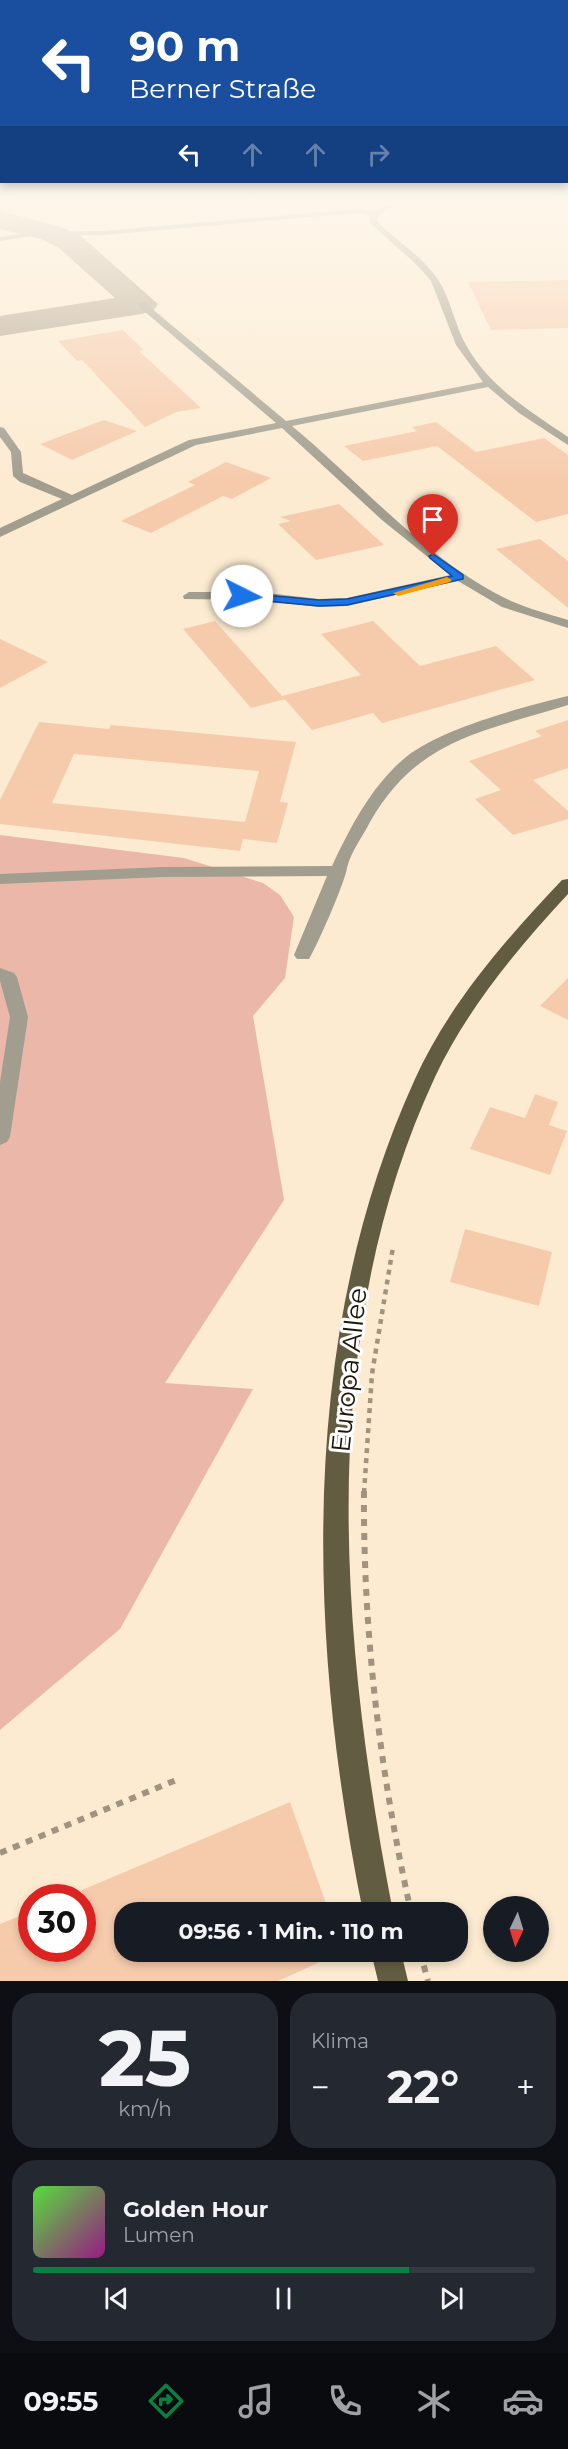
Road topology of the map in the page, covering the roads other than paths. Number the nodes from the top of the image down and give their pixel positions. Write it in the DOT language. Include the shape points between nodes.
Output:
graph roads {
  1 [pos="441,296"];
  2 [pos="141,304"];
  3 [pos="489,384"];
  4 [pos="280,423"];
  5 [pos="0,430"];
  6 [pos="568,442"];
  7 [pos="72,499"];
  8 [pos="0,533"];
  9 [pos="460,577"];
  10 [pos="189,596"];
  11 [pos="568,624"];
  12 [pos="568,700"];
  13 [pos="340,871"];
  14 [pos="0,879"];
  15 [pos="568,884"];
  16 [pos="303,955"];
  17 [pos="0,974"];
  18 [pos="0,1137"];
  19 [pos="376,1902"];
  20 [pos="388,1962"];
  21 [pos="393,1981"];
  1 -- 3 [label="street" via="460,344"];
  2 -- 4 [label="street"];
  3 -- 4 [label="street"];
  3 -- 6 [label="street"];
  4 -- 7 [label="street" via="193,441"];
  4 -- 9 [label="street"];
  5 -- 7 [label="street" via="16,452 17,474"];
  7 -- 8 [label="street"];
  9 -- 10 [label="street" via="347,602"];
  9 -- 11 [label="street" via="507,604"];
  12 -- 13 [label="street" via="436,744 400,769 363,818"];
  13 -- 14 [label="street" via="163,872"];
  13 -- 16 [label="street"];
  15 -- 19 [label="main road, Europa Allee" via="477,991 426,1077 387,1172 357,1287 341,1414 337,1568 354,1781"];
  17 -- 18 [label="street" via="8,977 19,1017"];
  20 -- 21 [label="main road"];
}
